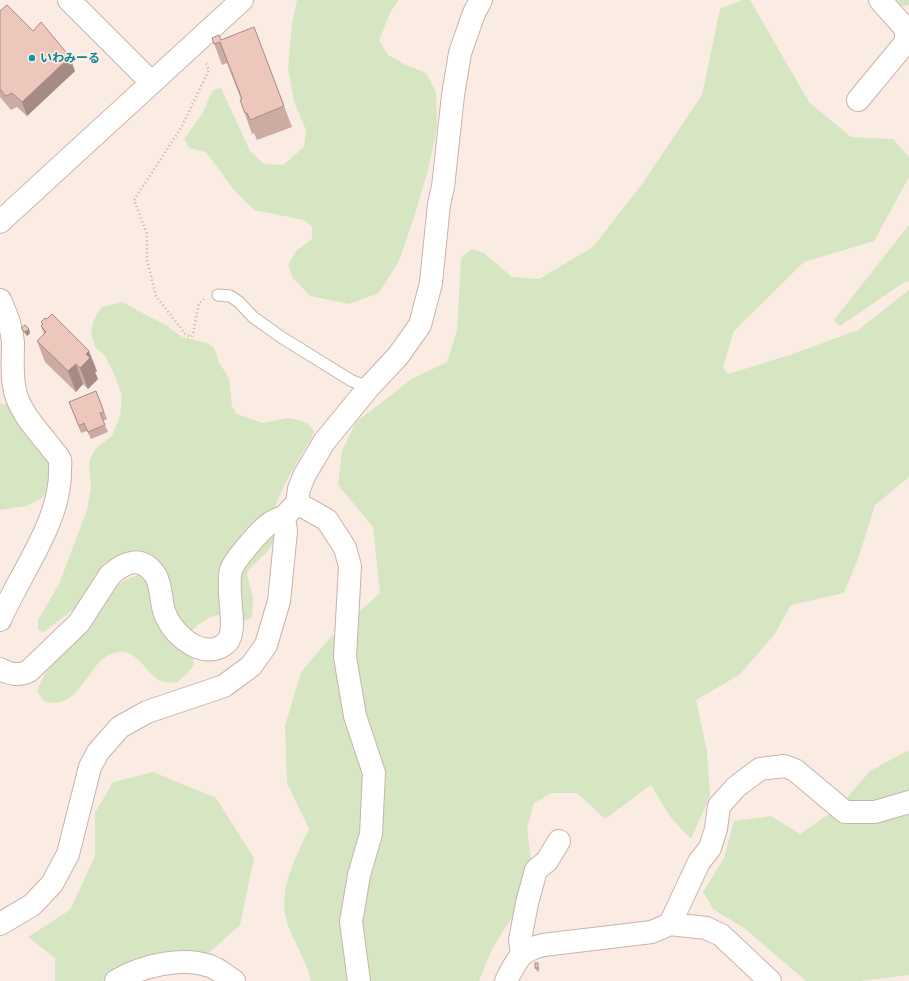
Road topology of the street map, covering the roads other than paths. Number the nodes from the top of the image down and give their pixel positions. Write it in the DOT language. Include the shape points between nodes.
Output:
graph roads {
  1 [pos="69,0"];
  2 [pos="242,0"];
  3 [pos="481,0"];
  4 [pos="880,0"];
  5 [pos="151,82"];
  6 [pos="858,100"];
  7 [pos="0,222"];
  8 [pos="218,295"];
  9 [pos="0,300"];
  10 [pos="369,387"];
  11 [pos="290,510"];
  12 [pos="0,620"];
  13 [pos="0,669"];
  14 [pos="909,802"];
  15 [pos="559,841"];
  16 [pos="0,924"];
  17 [pos="670,924"];
  18 [pos="522,954"];
  19 [pos="116,981"];
  20 [pos="234,981"];
  21 [pos="359,981"];
  22 [pos="506,981"];
  23 [pos="770,981"];
  1 -- 5 [label="street"];
  2 -- 5 [label="street"];
  3 -- 10 [label="street" via="460,53 431,283 426,305 420,325 412,338"];
  4 -- 6 [label="street" via="906,29 906,42"];
  5 -- 7 [label="street"];
  8 -- 10 [label="lane" via="230,296 240,302 253,317 281,337 352,381"];
  9 -- 12 [label="street" via="11,327 13,381 17,397 31,422 60,460 61,480 56,500 31,561 9,598"];
  10 -- 11 [label="street" via="324,442"];
  11 -- 13 [label="street" via="272,522 234,562 229,580 231,634 223,646 203,649 187,642 167,618 156,577 145,564 133,561 110,575 79,623 29,671 23,675 7,673"];
  11 -- 16 [label="street" via="274,622 252,666 224,686 147,712 120,727 98,752 90,767 68,854 52,884 32,905"];
  11 -- 21 [label="street" via="327,520 345,548 350,566 345,657 354,716 374,773 371,834 350,922"];
  14 -- 17 [label="street" via="875,812 845,812 795,770 784,766 760,768 736,787 718,806 716,829 710,848 699,862"];
  15 -- 18 [label="street" via="547,861 536,870 520,940"];
  17 -- 18 [label="street" via="652,932 543,945"];
  17 -- 23 [label="street" via="706,928 721,935"];
  18 -- 22 [label="street"];
  19 -- 20 [label="street" via="135,972 169,963 197,963 209,966"];
}
